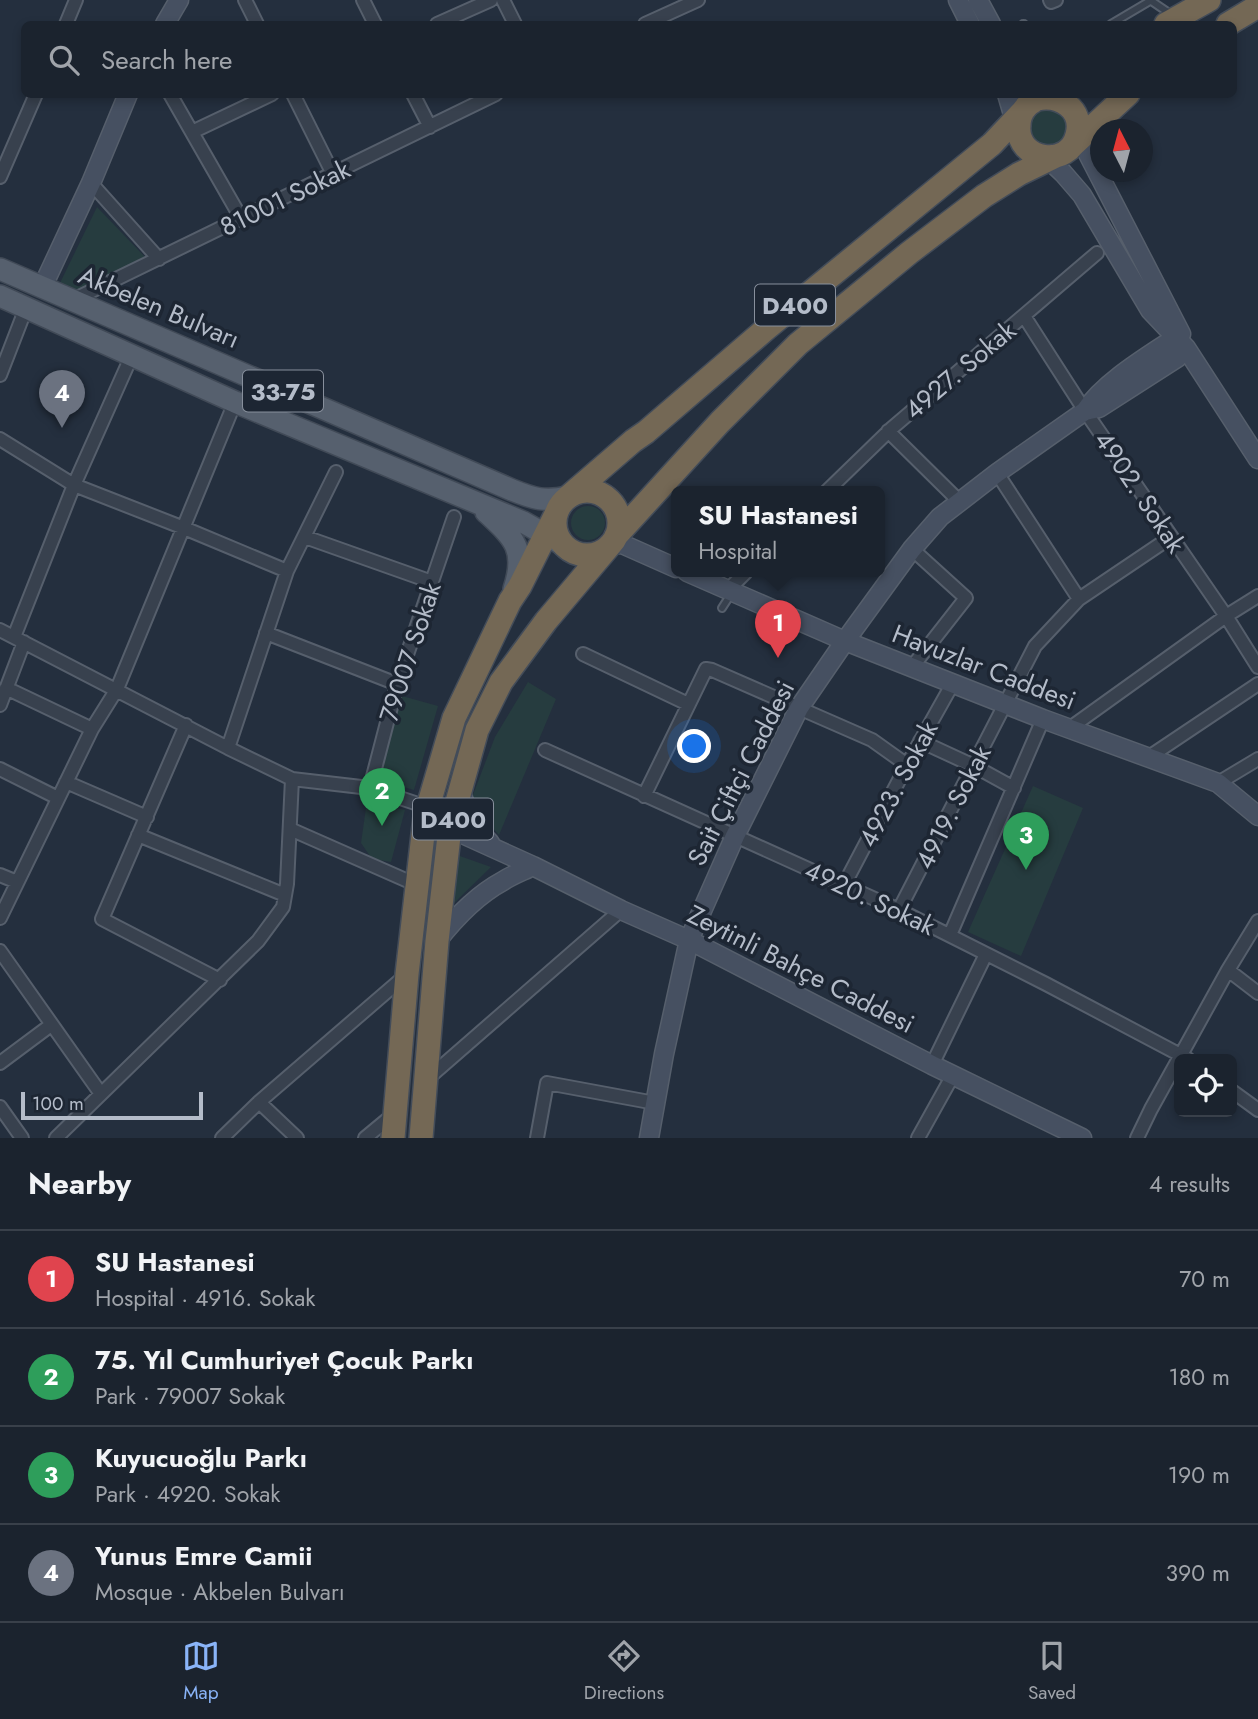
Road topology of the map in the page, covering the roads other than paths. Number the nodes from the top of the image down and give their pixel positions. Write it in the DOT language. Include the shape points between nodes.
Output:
graph roads {
  1 [pos="76,0"];
  2 [pos="179,0"];
  3 [pos="245,0"];
  4 [pos="363,0"];
  5 [pos="491,0"];
  6 [pos="698,0"];
  7 [pos="958,0"];
  8 [pos="978,0"];
  9 [pos="1049,0"];
  10 [pos="1056,0"];
  11 [pos="1150,0"];
  12 [pos="1209,0"];
  13 [pos="508,2"];
  14 [pos="1258,6"];
  15 [pos="67,21"];
  16 [pos="167,21"];
  17 [pos="256,21"];
  18 [pos="374,21"];
  19 [pos="445,21"];
  20 [pos="514,21"];
  21 [pos="652,21"];
  22 [pos="968,21"];
  23 [pos="989,21"];
  24 [pos="1116,21"];
  25 [pos="1171,21"];
  26 [pos="1233,21"];
  27 [pos="34,98"];
  28 [pos="126,98"];
  29 [pos="172,98"];
  30 [pos="264,98"];
  31 [pos="295,98"];
  32 [pos="415,98"];
  33 [pos="488,98"];
  34 [pos="1016,98"];
  35 [pos="1123,98"];
  36 [pos="1037,108"];
  37 [pos="430,127"];
  38 [pos="192,132"];
  39 [pos="1064,147"];
  40 [pos="333,174"];
  41 [pos="0,177"];
  42 [pos="90,183"];
  43 [pos="241,218"];
  44 [pos="1097,253"];
  45 [pos="159,259"];
  46 [pos="0,269"];
  47 [pos="42,288"];
  48 [pos="0,296"];
  49 [pos="73,301"];
  50 [pos="26,307"];
  51 [pos="1024,316"];
  52 [pos="1186,348"];
  53 [pos="132,355"];
  54 [pos="0,374"];
  55 [pos="235,402"];
  56 [pos="1085,411"];
  57 [pos="888,431"];
  58 [pos="0,439"];
  59 [pos="1258,458"];
  60 [pos="335,472"];
  61 [pos="997,473"];
  62 [pos="74,485"];
  63 [pos="832,486"];
  64 [pos="474,501"];
  65 [pos="960,502"];
  66 [pos="454,517"];
  67 [pos="558,522"];
  68 [pos="184,528"];
  69 [pos="305,537"];
  70 [pos="1171,537"];
  71 [pos="613,541"];
  72 [pos="912,549"];
  73 [pos="671,565"];
  74 [pos="287,571"];
  75 [pos="698,577"];
  76 [pos="742,577"];
  77 [pos="432,582"];
  78 [pos="730,591"];
  79 [pos="1258,596"];
  80 [pos="1079,599"];
  81 [pos="510,601"];
  82 [pos="722,608"];
  83 [pos="1226,616"];
  84 [pos="0,630"];
  85 [pos="266,633"];
  86 [pos="19,640"];
  87 [pos="845,640"];
  88 [pos="583,654"];
  89 [pos="912,667"];
  90 [pos="1258,667"];
  91 [pos="953,682"];
  92 [pos="397,684"];
  93 [pos="1258,684"];
  94 [pos="6,688"];
  95 [pos="117,689"];
  96 [pos="1006,704"];
  97 [pos="0,705"];
  98 [pos="688,705"];
  99 [pos="799,708"];
  100 [pos="1044,719"];
  101 [pos="186,726"];
  102 [pos="1070,728"];
  103 [pos="92,729"];
  104 [pos="920,741"];
  105 [pos="228,748"];
  106 [pos="545,750"];
  107 [pos="1149,757"];
  108 [pos="1258,759"];
  109 [pos="907,765"];
  110 [pos="974,766"];
  111 [pos="0,769"];
  112 [pos="292,779"];
  113 [pos="66,782"];
  114 [pos="1218,783"];
  115 [pos="370,788"];
  116 [pos="1014,788"];
  117 [pos="460,790"];
  118 [pos="643,796"];
  119 [pos="58,798"];
  120 [pos="426,812"];
  121 [pos="1258,816"];
  122 [pos="147,817"];
  123 [pos="450,827"];
  124 [pos="290,829"];
  125 [pos="138,835"];
  126 [pos="735,836"];
  127 [pos="495,848"];
  128 [pos="533,866"];
  129 [pos="0,875"];
  130 [pos="17,882"];
  131 [pos="417,884"];
  132 [pos="844,885"];
  133 [pos="285,895"];
  134 [pos="621,910"];
  135 [pos="899,910"];
  136 [pos="0,918"];
  137 [pos="1258,920"];
  138 [pos="950,935"];
  139 [pos="689,940"];
  140 [pos="437,941"];
  141 [pos="0,951"];
  142 [pos="986,954"];
  143 [pos="1228,970"];
  144 [pos="407,974"];
  145 [pos="220,980"];
  146 [pos="1258,993"];
  147 [pos="51,1025"];
  148 [pos="1179,1054"];
  149 [pos="1186,1054"];
  150 [pos="0,1063"];
  151 [pos="932,1065"];
  152 [pos="953,1075"];
  153 [pos="1174,1076"];
  154 [pos="425,1080"];
  155 [pos="101,1094"];
  156 [pos="1237,1095"];
  157 [pos="259,1102"];
  158 [pos="655,1103"];
  159 [pos="0,1107"];
  160 [pos="1258,1110"];
  161 [pos="377,1136"];
  162 [pos="22,1138"];
  163 [pos="56,1138"];
  164 [pos="222,1138"];
  165 [pos="297,1138"];
  166 [pos="421,1138"];
  167 [pos="537,1138"];
  168 [pos="649,1138"];
  169 [pos="918,1138"];
  170 [pos="1082,1138"];
  171 [pos="1137,1138"];
  1 -- 15 [label="street"];
  2 -- 16 [label="street"];
  3 -- 17 [label="street"];
  4 -- 18 [label="street"];
  5 -- 19 [label="street"];
  6 -- 21 [label="street"];
  7 -- 22 [label="street"];
  8 -- 23 [label="street"];
  9 -- 10 [label="street"];
  11 -- 24 [label="lane"];
  11 -- 25 [label="lane"];
  12 -- 25 [label="highway"];
  13 -- 20 [label="street"];
  14 -- 26 [label="highway"];
  27 -- 41 [label="street"];
  28 -- 42 [label="street"];
  29 -- 38 [label="street"];
  30 -- 38 [label="street"];
  31 -- 40 [label="street"];
  32 -- 37 [label="street"];
  33 -- 37 [label="street, 81001 Sokak"];
  34 -- 36 [label="street"];
  35 -- 39 [label="highway, D400"];
  36 -- 39 [label="highway" via="1072,109 1077,117"];
  36 -- 39 [label="highway" via="1022,141 1036,155"];
  36 -- 67 [label="highway, D400" via="633,441"];
  37 -- 40 [label="street, 81001 Sokak"];
  38 -- 43 [label="street"];
  39 -- 52 [label="street" via="1063,173 1082,195 1150,310"];
  39 -- 52 [label="street" via="1086,150"];
  39 -- 71 [label="highway, D400" via="984,196 798,344"];
  40 -- 43 [label="street, 81001 Sokak"];
  42 -- 45 [label="street"];
  42 -- 47 [label="street"];
  43 -- 45 [label="street, 81001 Sokak"];
  44 -- 51 [label="street, 4927. Sokak"];
  45 -- 49 [label="street, 81001 Sokak"];
  46 -- 47 [label="main road, Akbelen Bulvarı / 33-75"];
  47 -- 49 [label="main road, Akbelen Bulvarı / 33-75"];
  48 -- 50 [label="main road, Akbelen Bulvarı / 33-75"];
  49 -- 67 [label="main road, Akbelen Bulvarı / 33-75" via="512,491 552,500"];
  50 -- 53 [label="main road, Akbelen Bulvarı / 33-75"];
  50 -- 54 [label="street"];
  51 -- 56 [label="street, 4902. Sokak"];
  51 -- 57 [label="street, 4927. Sokak"];
  52 -- 56 [label="street, Sait Çiftçi Caddesi" via="1167,344 1141,360 1093,398"];
  52 -- 59 [label="street"];
  53 -- 55 [label="main road, Akbelen Bulvarı / 33-75"];
  53 -- 62 [label="street"];
  55 -- 64 [label="main road, Akbelen Bulvarı / 33-75"];
  55 -- 68 [label="street"];
  56 -- 61 [label="street, Sait Çiftçi Caddesi"];
  56 -- 70 [label="street, 4902. Sokak"];
  57 -- 63 [label="street, 4927. Sokak"];
  57 -- 65 [label="street"];
  58 -- 62 [label="street"];
  60 -- 69 [label="street"];
  61 -- 65 [label="street, Sait Çiftçi Caddesi"];
  61 -- 80 [label="street"];
  62 -- 68 [label="street"];
  62 -- 86 [label="street"];
  64 -- 67 [label="main road, Akbelen Bulvarı / 33-75" via="523,522"];
  64 -- 81 [label="main road" via="512,538 520,556"];
  65 -- 72 [label="street, Sait Çiftçi Caddesi"];
  66 -- 77 [label="street, 79007 Sokak"];
  67 -- 71 [label="highway" via="570,551 580,555 601,552"];
  67 -- 71 [label="highway" via="578,492 598,493 618,515"];
  67 -- 81 [label="highway, D400"];
  68 -- 74 [label="street"];
  68 -- 95 [label="street"];
  69 -- 74 [label="street"];
  69 -- 77 [label="street"];
  70 -- 80 [label="street, 4919. Sokak"];
  70 -- 83 [label="street, 4902. Sokak"];
  71 -- 73 [label="street"];
  71 -- 117 [label="highway, D400" via="501,682 477,730"];
  72 -- 87 [label="street, Sait Çiftçi Caddesi"];
  72 -- 89 [label="street" via="966,598"];
  74 -- 85 [label="street"];
  75 -- 78 [label="street, Havuzlar Caddesi"];
  76 -- 78 [label="street"];
  77 -- 92 [label="street, 79007 Sokak"];
  78 -- 82 [label="lane"];
  78 -- 87 [label="street, Havuzlar Caddesi"];
  79 -- 83 [label="street"];
  80 -- 96 [label="street, 4919. Sokak" via="1035,646"];
  81 -- 120 [label="highway, D400" via="454,718"];
  83 -- 90 [label="street, 4902. Sokak"];
  83 -- 102 [label="street"];
  84 -- 86 [label="street"];
  85 -- 92 [label="street"];
  85 -- 105 [label="street"];
  86 -- 94 [label="street"];
  86 -- 95 [label="street"];
  87 -- 89 [label="street, Havuzlar Caddesi"];
  87 -- 99 [label="street, Sait Çiftçi Caddesi"];
  88 -- 98 [label="street"];
  89 -- 91 [label="street, Havuzlar Caddesi"];
  91 -- 96 [label="street, Havuzlar Caddesi"];
  91 -- 104 [label="street, 4923. Sokak"];
  92 -- 115 [label="street, 79007 Sokak"];
  93 -- 107 [label="street"];
  94 -- 97 [label="street"];
  94 -- 103 [label="street"];
  95 -- 101 [label="street"];
  95 -- 103 [label="street"];
  96 -- 100 [label="street, Havuzlar Caddesi"];
  96 -- 110 [label="street, 4919. Sokak"];
  98 -- 99 [label="street" via="706,669"];
  98 -- 118 [label="street"];
  99 -- 109 [label="street" via="872,740"];
  99 -- 126 [label="street, Sait Çiftçi Caddesi"];
  100 -- 102 [label="street, Havuzlar Caddesi"];
  100 -- 116 [label="street"];
  101 -- 105 [label="street"];
  101 -- 122 [label="street"];
  102 -- 107 [label="street, Havuzlar Caddesi"];
  103 -- 113 [label="street"];
  104 -- 109 [label="street, 4923. Sokak"];
  104 -- 110 [label="street"];
  105 -- 112 [label="street"];
  106 -- 118 [label="street, 4920. Sokak"];
  107 -- 114 [label="street, Havuzlar Caddesi"];
  108 -- 114 [label="street"];
  109 -- 132 [label="street, 4923. Sokak"];
  110 -- 116 [label="street"];
  110 -- 135 [label="street, 4919. Sokak"];
  111 -- 119 [label="street"];
  112 -- 115 [label="street"];
  112 -- 124 [label="street"];
  113 -- 119 [label="street"];
  113 -- 122 [label="street"];
  114 -- 121 [label="street, Havuzlar Caddesi"];
  115 -- 120 [label="street"];
  116 -- 138 [label="street"];
  117 -- 123 [label="highway, D400"];
  117 -- 127 [label="street" via="469,818"];
  118 -- 126 [label="street, 4920. Sokak"];
  119 -- 130 [label="street"];
  120 -- 123 [label="street"];
  120 -- 131 [label="highway, D400"];
  122 -- 125 [label="street"];
  123 -- 127 [label="street" via="463,844 481,851"];
  123 -- 140 [label="highway, D400"];
  124 -- 131 [label="street"];
  124 -- 133 [label="street"];
  125 -- 133 [label="street"];
  125 -- 145 [label="street" via="102,919"];
  126 -- 132 [label="street, 4920. Sokak"];
  126 -- 139 [label="street, Sait Çiftçi Caddesi"];
  127 -- 128 [label="street, Zeytinli Bahçe Caddesi"];
  128 -- 134 [label="street, Zeytinli Bahçe Caddesi"];
  128 -- 140 [label="street" via="475,901"];
  129 -- 130 [label="street"];
  130 -- 136 [label="street"];
  131 -- 144 [label="highway, D400"];
  132 -- 135 [label="street, 4920. Sokak"];
  133 -- 145 [label="street" via="283,906 258,941"];
  134 -- 139 [label="street, Zeytinli Bahçe Caddesi"];
  134 -- 154 [label="street"];
  135 -- 138 [label="street, 4920. Sokak"];
  137 -- 143 [label="street"];
  138 -- 142 [label="street, 4920. Sokak"];
  139 -- 151 [label="street, Zeytinli Bahçe Caddesi"];
  139 -- 158 [label="street, Sait Çiftçi Caddesi"];
  140 -- 154 [label="highway, D400"];
  141 -- 147 [label="street"];
  142 -- 148 [label="street, 4920. Sokak"];
  142 -- 151 [label="street"];
  143 -- 146 [label="street"];
  143 -- 149 [label="street"];
  144 -- 157 [label="street"];
  144 -- 161 [label="highway, D400" via="395,1113"];
  145 -- 155 [label="street"];
  147 -- 150 [label="street"];
  147 -- 155 [label="street"];
  151 -- 152 [label="street, Zeytinli Bahçe Caddesi"];
  152 -- 169 [label="street"];
  152 -- 170 [label="street, Zeytinli Bahçe Caddesi"];
  153 -- 171 [label="street"];
  154 -- 166 [label="highway, D400"];
  155 -- 163 [label="street"];
  156 -- 160 [label="street"];
  157 -- 164 [label="street"];
  157 -- 165 [label="street"];
  158 -- 167 [label="street" via="547,1083"];
  158 -- 168 [label="street, Sait Çiftçi Caddesi"];
  159 -- 162 [label="street"];
}
